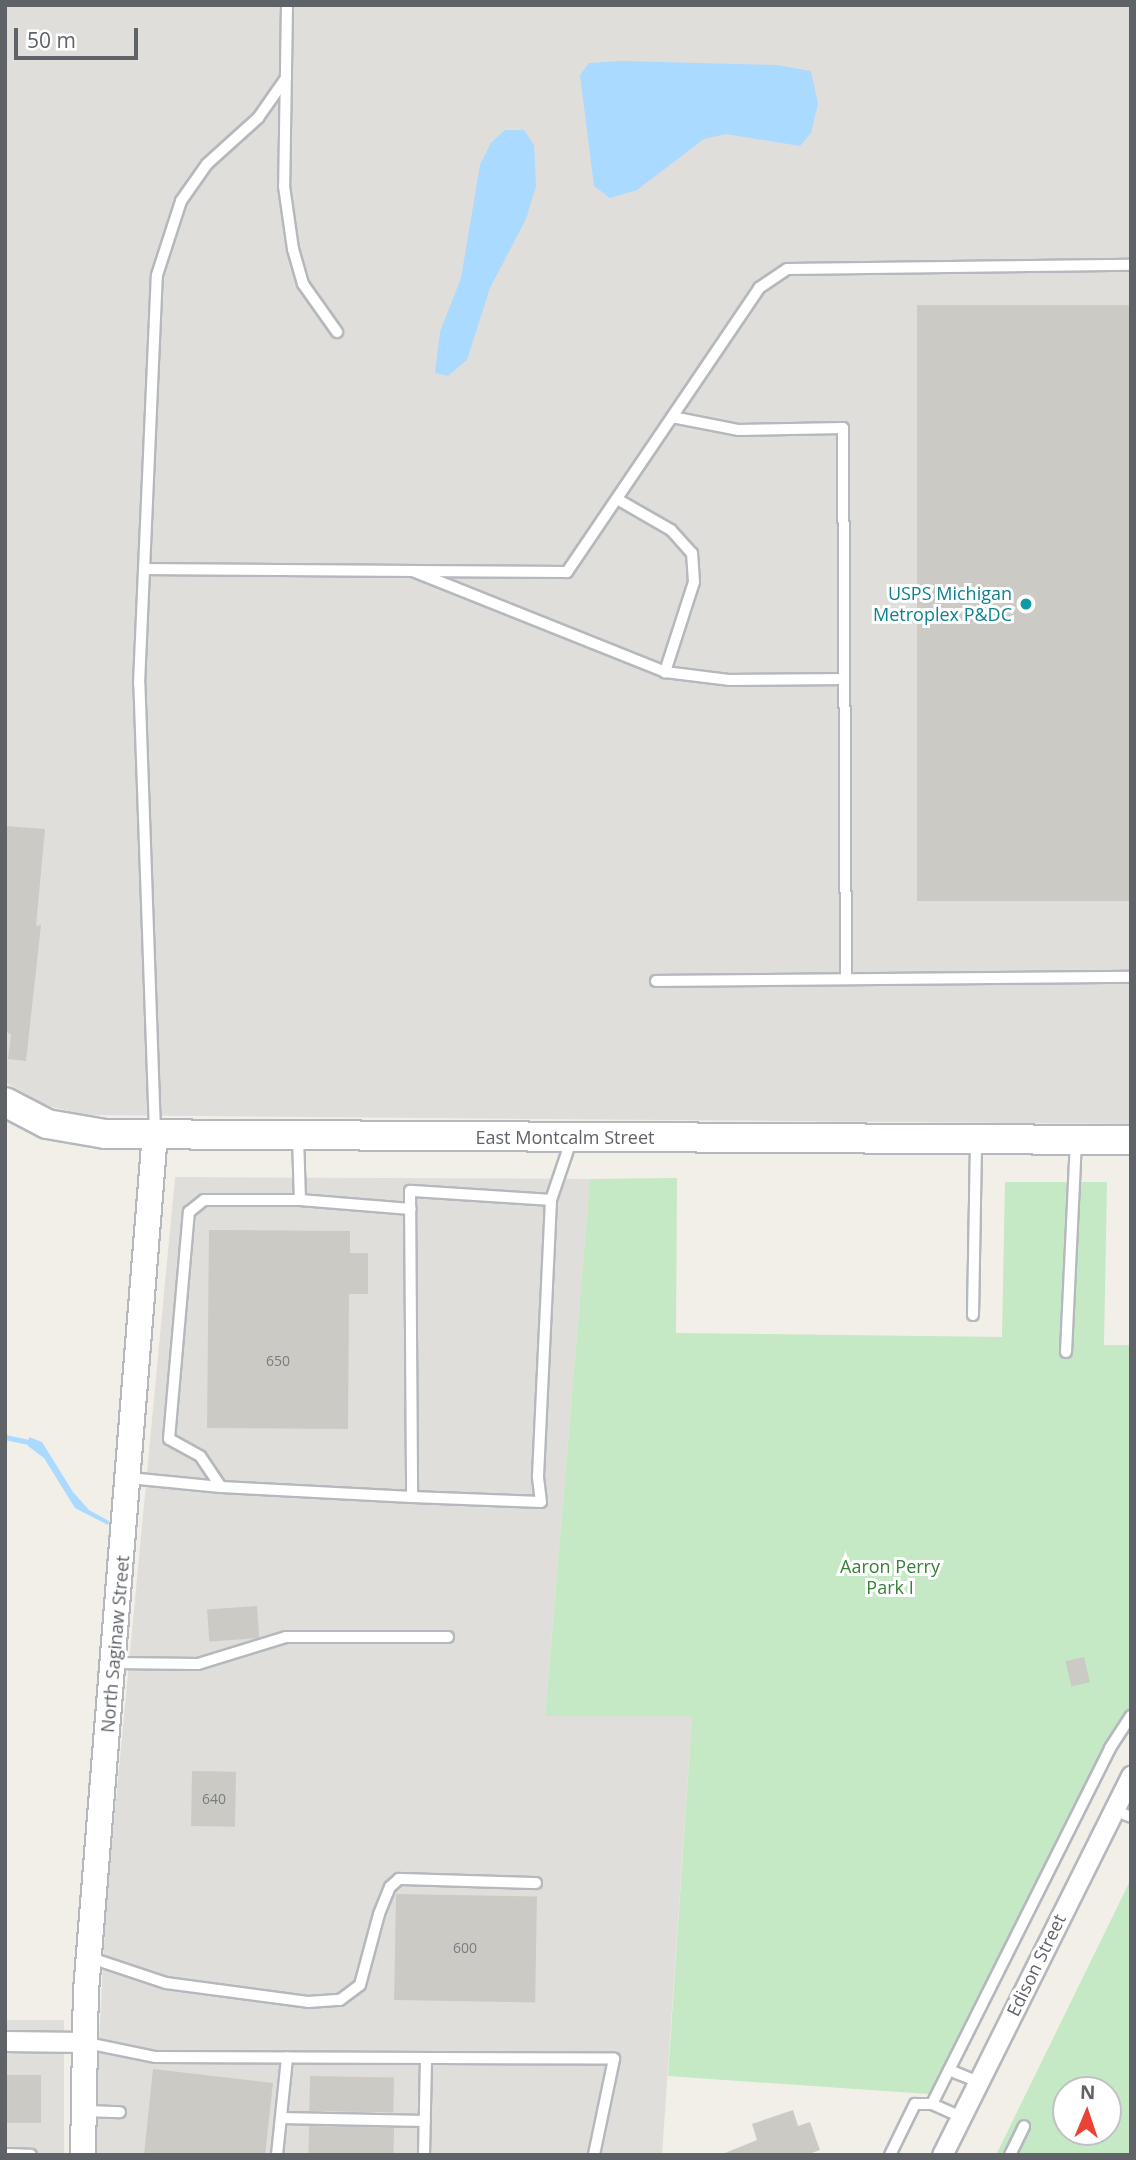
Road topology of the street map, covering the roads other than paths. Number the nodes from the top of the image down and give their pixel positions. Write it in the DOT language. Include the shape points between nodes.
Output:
graph roads {
  1 [pos="288,5"];
  2 [pos="286,78"];
  3 [pos="1131,265"];
  4 [pos="337,332"];
  5 [pos="672,416"];
  6 [pos="617,499"];
  7 [pos="144,569"];
  8 [pos="413,571"];
  9 [pos="665,672"];
  10 [pos="844,679"];
  11 [pos="1131,977"];
  12 [pos="846,978"];
  13 [pos="656,981"];
  14 [pos="5,1102"];
  15 [pos="155,1134"];
  16 [pos="298,1135"];
  17 [pos="573,1137"];
  18 [pos="976,1139"];
  19 [pos="1076,1140"];
  20 [pos="1131,1140"];
  21 [pos="300,1200"];
  22 [pos="551,1200"];
  23 [pos="411,1209"];
  24 [pos="973,1315"];
  25 [pos="1066,1352"];
  26 [pos="129,1478"];
  27 [pos="221,1487"];
  28 [pos="412,1497"];
  29 [pos="448,1637"];
  30 [pos="113,1663"];
  31 [pos="1131,1716"];
  32 [pos="1131,1776"];
  33 [pos="1122,1814"];
  34 [pos="536,1883"];
  35 [pos="89,1957"];
  36 [pos="5,2041"];
  37 [pos="83,2042"];
  38 [pos="287,2058"];
  39 [pos="426,2058"];
  40 [pos="949,2070"];
  41 [pos="978,2082"];
  42 [pos="932,2104"];
  43 [pos="83,2111"];
  44 [pos="120,2112"];
  45 [pos="961,2117"];
  46 [pos="281,2118"];
  47 [pos="425,2121"];
  48 [pos="1024,2126"];
  49 [pos="948,2153"];
  50 [pos="5,2154"];
  51 [pos="31,2155"];
  52 [pos="83,2155"];
  53 [pos="277,2155"];
  54 [pos="424,2155"];
  55 [pos="594,2155"];
  56 [pos="890,2155"];
  57 [pos="1010,2155"];
  1 -- 2 [label="lane"];
  2 -- 4 [label="lane" via="284,186 293,249 303,284"];
  2 -- 7 [label="lane" via="258,118 207,164 181,201 157,275"];
  3 -- 5 [label="lane" via="787,269 759,288"];
  5 -- 6 [label="lane"];
  5 -- 10 [label="lane" via="738,430 843,428"];
  6 -- 8 [label="lane" via="567,572"];
  6 -- 9 [label="lane" via="671,530 692,553 694,582"];
  7 -- 8 [label="lane"];
  7 -- 15 [label="lane" via="139,684"];
  8 -- 9 [label="lane"];
  9 -- 10 [label="lane" via="729,680"];
  10 -- 12 [label="lane"];
  11 -- 12 [label="lane"];
  12 -- 13 [label="lane"];
  14 -- 15 [label="main road, East Montcalm Street" via="61,1128"];
  15 -- 16 [label="main road, East Montcalm Street"];
  15 -- 26 [label="street, North Saginaw Street"];
  16 -- 17 [label="main road, East Montcalm Street"];
  16 -- 21 [label="lane"];
  17 -- 18 [label="main road, East Montcalm Street"];
  17 -- 22 [label="lane"];
  18 -- 19 [label="main road, East Montcalm Street"];
  18 -- 24 [label="lane"];
  19 -- 20 [label="main road, East Montcalm Street"];
  19 -- 25 [label="lane"];
  21 -- 23 [label="lane"];
  21 -- 27 [label="lane" via="204,1200 189,1212 169,1439 200,1456"];
  22 -- 23 [label="lane" via="410,1191"];
  22 -- 28 [label="lane" via="538,1476 541,1502"];
  23 -- 28 [label="lane"];
  26 -- 27 [label="lane"];
  26 -- 30 [label="street, North Saginaw Street"];
  27 -- 28 [label="lane"];
  29 -- 30 [label="lane" via="286,1637 198,1664"];
  30 -- 35 [label="street, North Saginaw Street"];
  31 -- 40 [label="lane" via="1110,1748"];
  32 -- 33 [label="street, Edison Street"];
  33 -- 41 [label="street, Edison Street"];
  34 -- 35 [label="lane" via="399,1879 390,1887 379,1914 360,1984 340,2000 308,2002 166,1983"];
  35 -- 37 [label="street, North Saginaw Street"];
  36 -- 37 [label="street"];
  37 -- 38 [label="lane" via="155,2057"];
  37 -- 43 [label="street, North Saginaw Street"];
  38 -- 39 [label="lane"];
  38 -- 46 [label="lane"];
  39 -- 47 [label="lane"];
  39 -- 55 [label="lane" via="614,2059"];
  40 -- 41 [label="lane"];
  40 -- 42 [label="lane"];
  41 -- 45 [label="street, Edison Street"];
  42 -- 45 [label="lane"];
  42 -- 56 [label="lane" via="915,2104"];
  43 -- 44 [label="lane"];
  43 -- 52 [label="street, North Saginaw Street"];
  45 -- 49 [label="street, Edison Street"];
  46 -- 47 [label="lane"];
  46 -- 53 [label="lane"];
  47 -- 54 [label="lane"];
  48 -- 57 [label="lane"];
  50 -- 51 [label="lane"];
}
